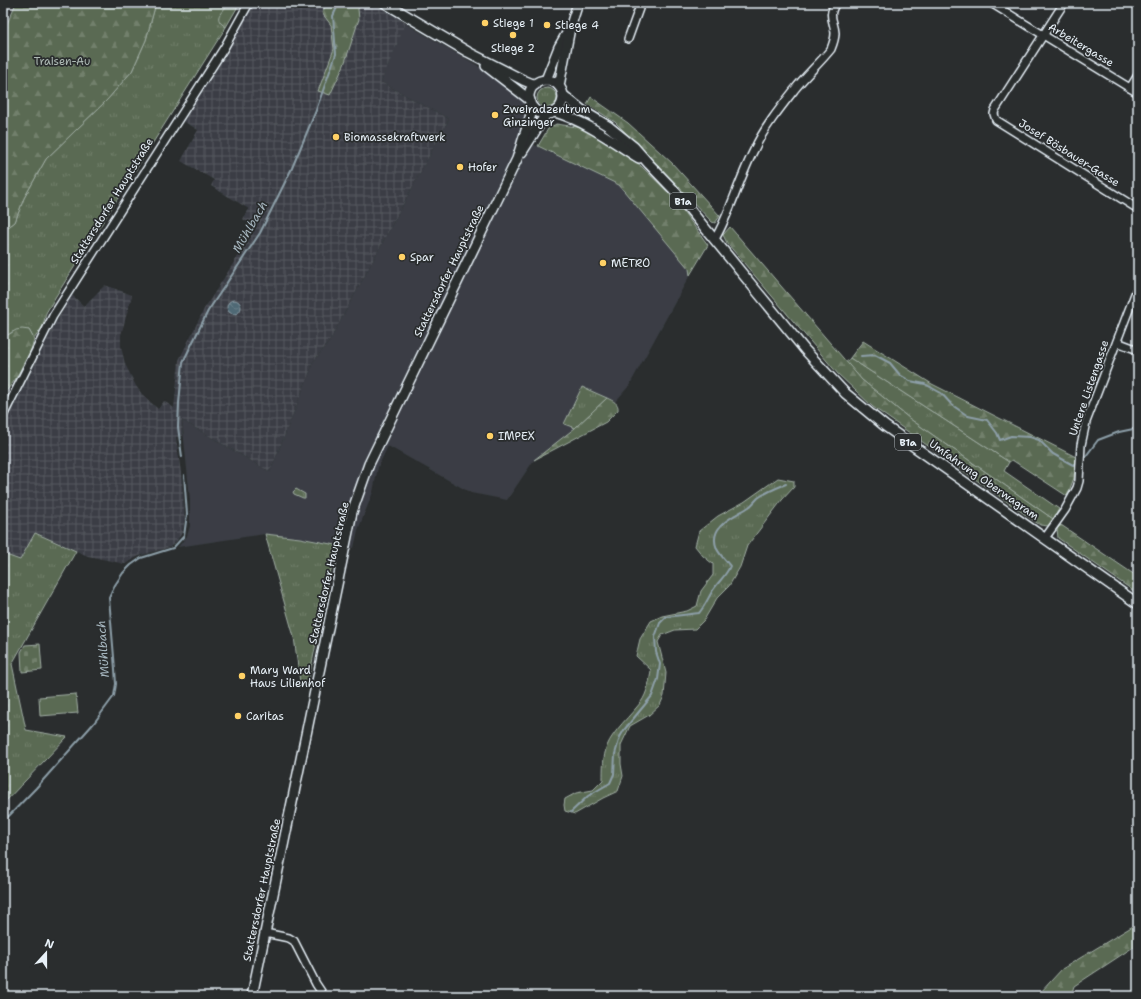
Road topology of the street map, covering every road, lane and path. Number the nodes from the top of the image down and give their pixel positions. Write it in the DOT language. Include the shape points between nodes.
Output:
graph roads {
  1 [pos="249,3"];
  2 [pos="385,3"];
  3 [pos="578,3"];
  4 [pos="641,3"];
  5 [pos="836,3"];
  6 [pos="991,3"];
  7 [pos="1064,3"];
  8 [pos="570,28"];
  9 [pos="1043,34"];
  10 [pos="628,39"];
  11 [pos="468,52"];
  12 [pos="1138,75"];
  13 [pos="546,80"];
  14 [pos="535,85"];
  15 [pos="1130,88"];
  16 [pos="561,91"];
  17 [pos="1138,93"];
  18 [pos="532,104"];
  19 [pos="551,113"];
  20 [pos="632,150"];
  21 [pos="517,159"];
  22 [pos="1138,209"];
  23 [pos="715,239"];
  24 [pos="1138,286"];
  25 [pos="1117,342"];
  26 [pos="1138,350"];
  27 [pos="3,416"];
  28 [pos="1045,538"];
  29 [pos="1138,604"];
  30 [pos="265,932"];
  31 [pos="252,996"];
  32 [pos="324,996"];
  1 -- 27 [label="street, Stattersdorfer Hauptstraße" via="224,48 53,316"];
  2 -- 11 [label="main road, B1a"];
  3 -- 8 [label="main road"];
  4 -- 10 [label="street"];
  5 -- 23 [label="street" via="830,15 835,33 831,49 795,88 764,131"];
  6 -- 9 [label="street, Arbeitergasse"];
  7 -- 9 [label="street"];
  8 -- 13 [label="main road" via="559,47"];
  8 -- 16 [label="main road"];
  9 -- 15 [label="street, Arbeitergasse"];
  9 -- 22 [label="street, Josef Bösbauer-Gasse" via="994,112 996,120"];
  11 -- 14 [label="main road, B1a"];
  11 -- 18 [label="main road, B1a"];
  12 -- 15 [label="street"];
  13 -- 14 [label="main road"];
  13 -- 16 [label="main road, B1a" via="556,83"];
  14 -- 18 [label="main road" via="530,92"];
  15 -- 17 [label="street, Arbeitergasse"];
  16 -- 19 [label="main road" via="562,105"];
  16 -- 20 [label="main road, B1a" via="583,111 608,126"];
  18 -- 19 [label="main road, B1a" via="537,111"];
  18 -- 21 [label="main road, Stattersdorfer Hauptstraße"];
  19 -- 20 [label="main road, B1a" via="567,116 590,126"];
  19 -- 21 [label="main road, Stattersdorfer Hauptstraße" via="538,125 528,145"];
  20 -- 23 [label="main road, B1a" via="673,189"];
  21 -- 30 [label="main road, Stattersdorfer Hauptstraße" via="369,464 352,512"];
  23 -- 28 [label="main road, Umfahrung Oberwagram / B1a" via="805,350 845,393 885,426"];
  24 -- 25 [label="street, Untere Listengasse"];
  25 -- 26 [label="street"];
  25 -- 28 [label="street, Untere Listengasse" via="1086,422 1081,445 1079,481 1074,495"];
  28 -- 29 [label="main road, Umfahrung Oberwagram / B1a"];
  30 -- 31 [label="main road, Stattersdorfer Hauptstraße"];
  30 -- 32 [label="street" via="294,941"];
}
